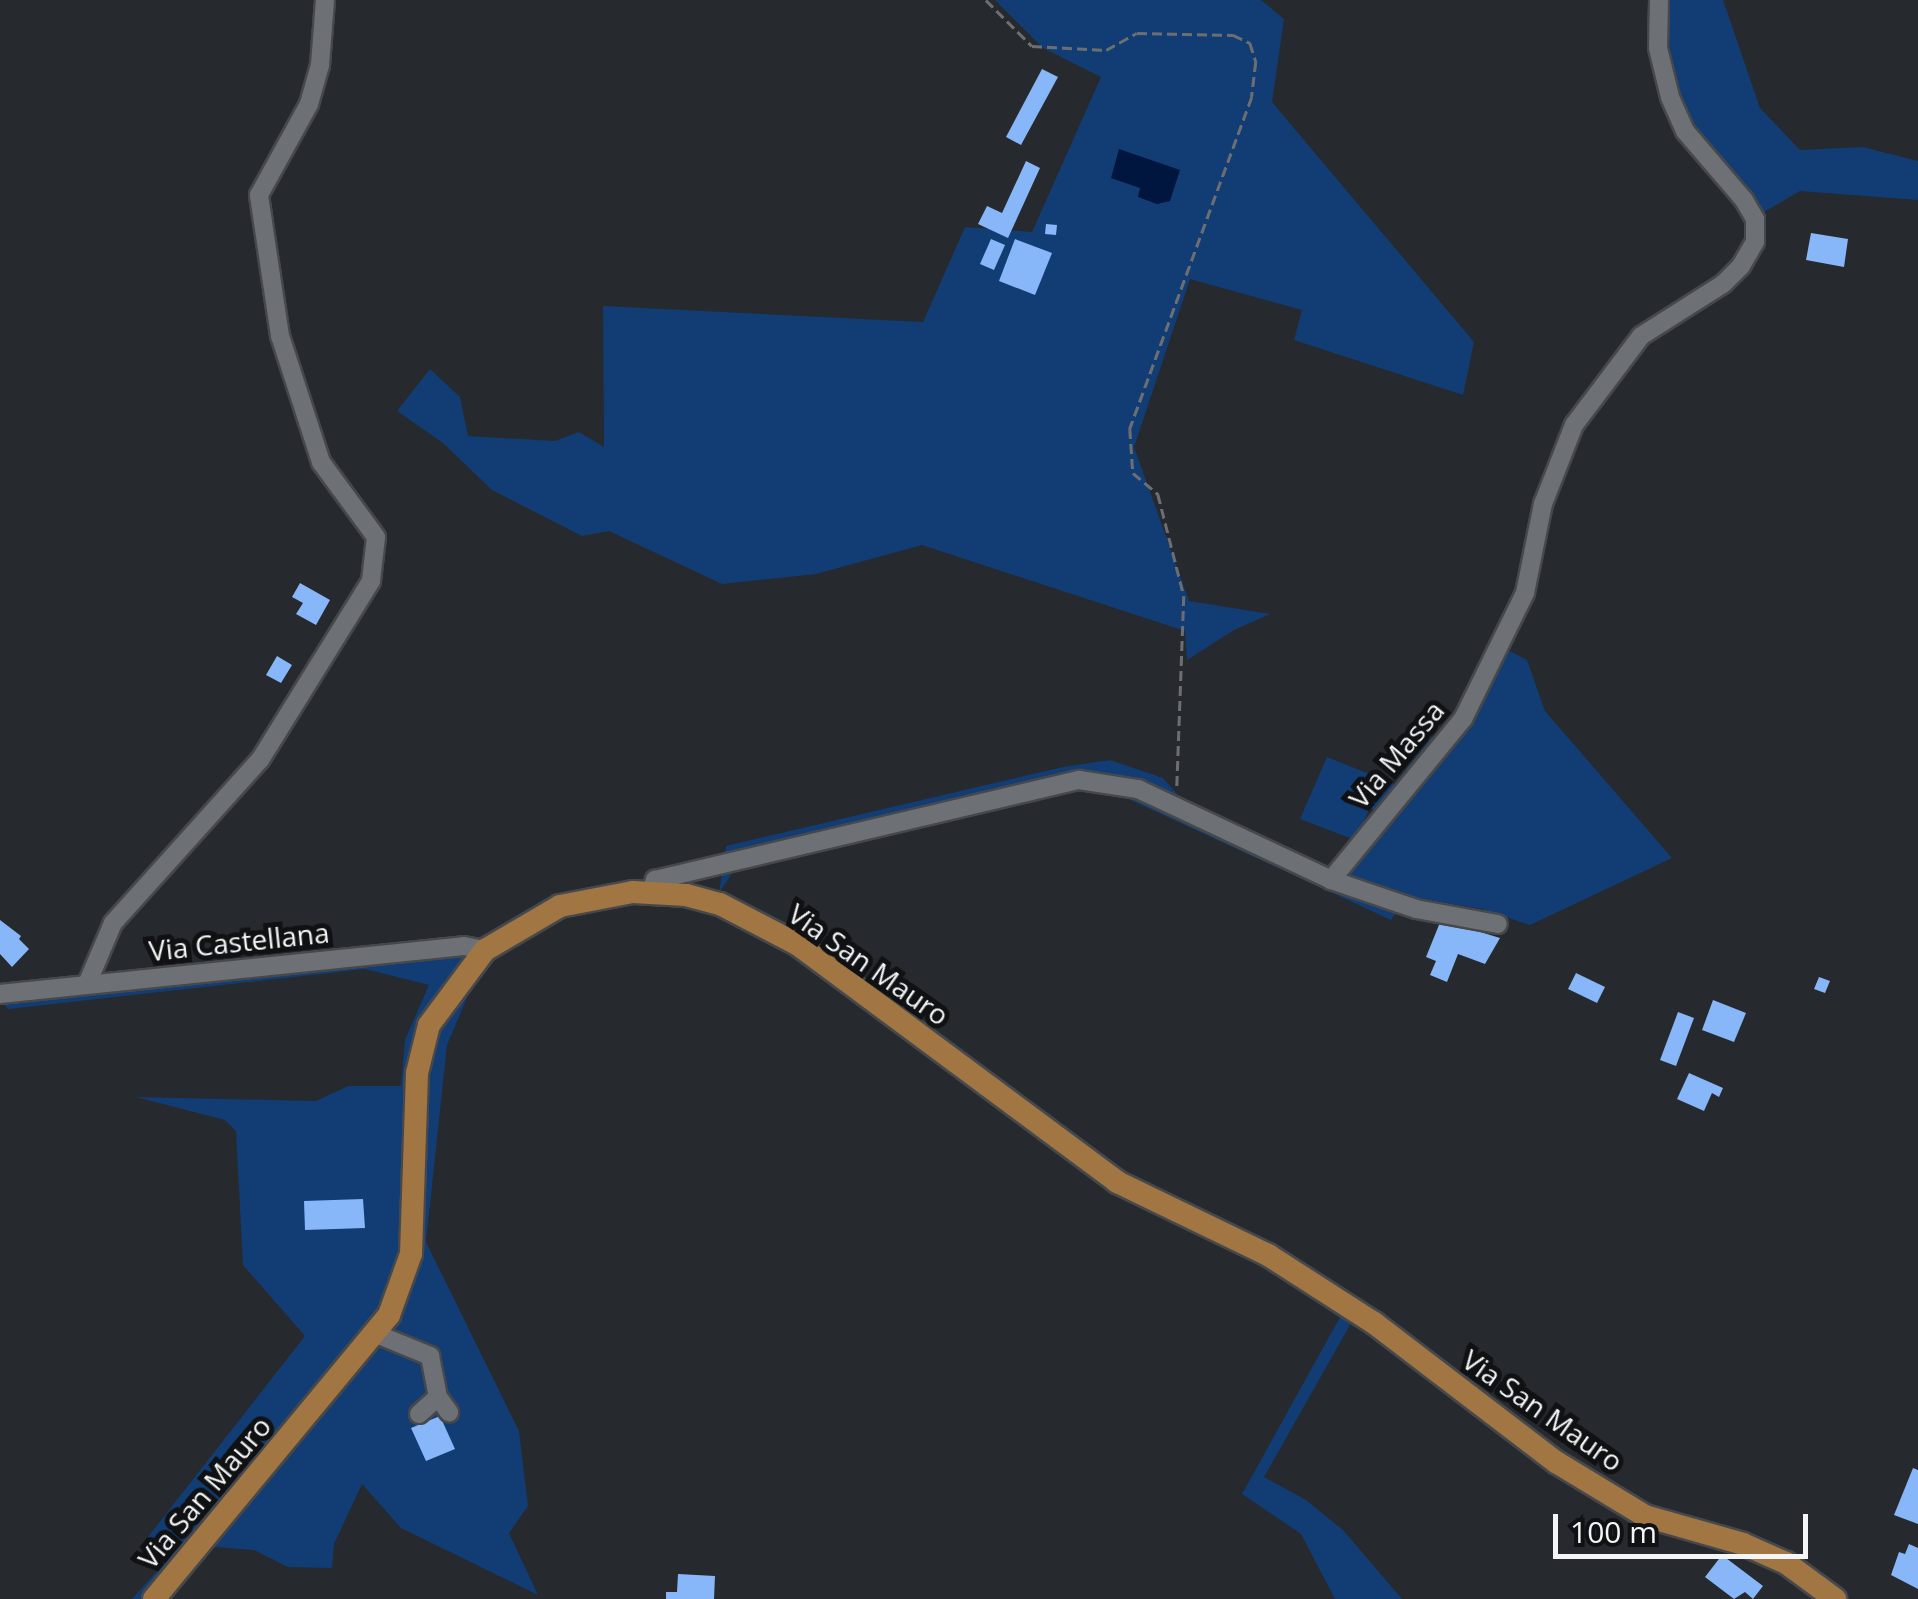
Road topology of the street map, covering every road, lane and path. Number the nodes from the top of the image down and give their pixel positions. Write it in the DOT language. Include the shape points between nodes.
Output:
graph roads {
  1 [pos="325,0"];
  2 [pos="986,0"];
  3 [pos="1659,0"];
  4 [pos="1177,808"];
  5 [pos="1331,880"];
  6 [pos="651,892"];
  7 [pos="1498,924"];
  8 [pos="485,950"];
  9 [pos="87,984"];
  10 [pos="0,994"];
  11 [pos="374,1333"];
  12 [pos="420,1414"];
  13 [pos="154,1599"];
  14 [pos="1835,1599"];
  1 -- 9 [label="street" via="320,65 308,104 259,194 280,336 321,462 376,537 371,581 260,760 112,922"];
  2 -- 4 [label="path" via="1032,46 1106,50 1137,33 1232,35 1250,43 1256,62 1252,97 1130,429 1133,473 1158,494 1184,596"];
  3 -- 5 [label="street, Via Massa" via="1658,48 1670,97 1685,131 1744,200 1755,219 1755,242 1723,284 1641,336 1574,425 1543,504 1525,593 1463,719"];
  4 -- 5 [label="street"];
  4 -- 6 [label="street" via="1120,783 1080,780 655,880"];
  5 -- 7 [label="street" via="1416,909"];
  6 -- 8 [label="main road, Via San Mauro" via="560,906"];
  6 -- 14 [label="main road, Via San Mauro" via="720,904 797,944 1117,1182 1314,1284 1556,1462 1646,1516 1786,1563"];
  8 -- 9 [label="street, Via Castellana" via="464,946"];
  8 -- 11 [label="main road, Via San Mauro" via="429,1025 417,1073 411,1254 390,1315"];
  9 -- 10 [label="street, Via Castellana"];
  11 -- 12 [label="street" via="430,1356 444,1404"];
  11 -- 13 [label="main road, Via San Mauro"];
}
